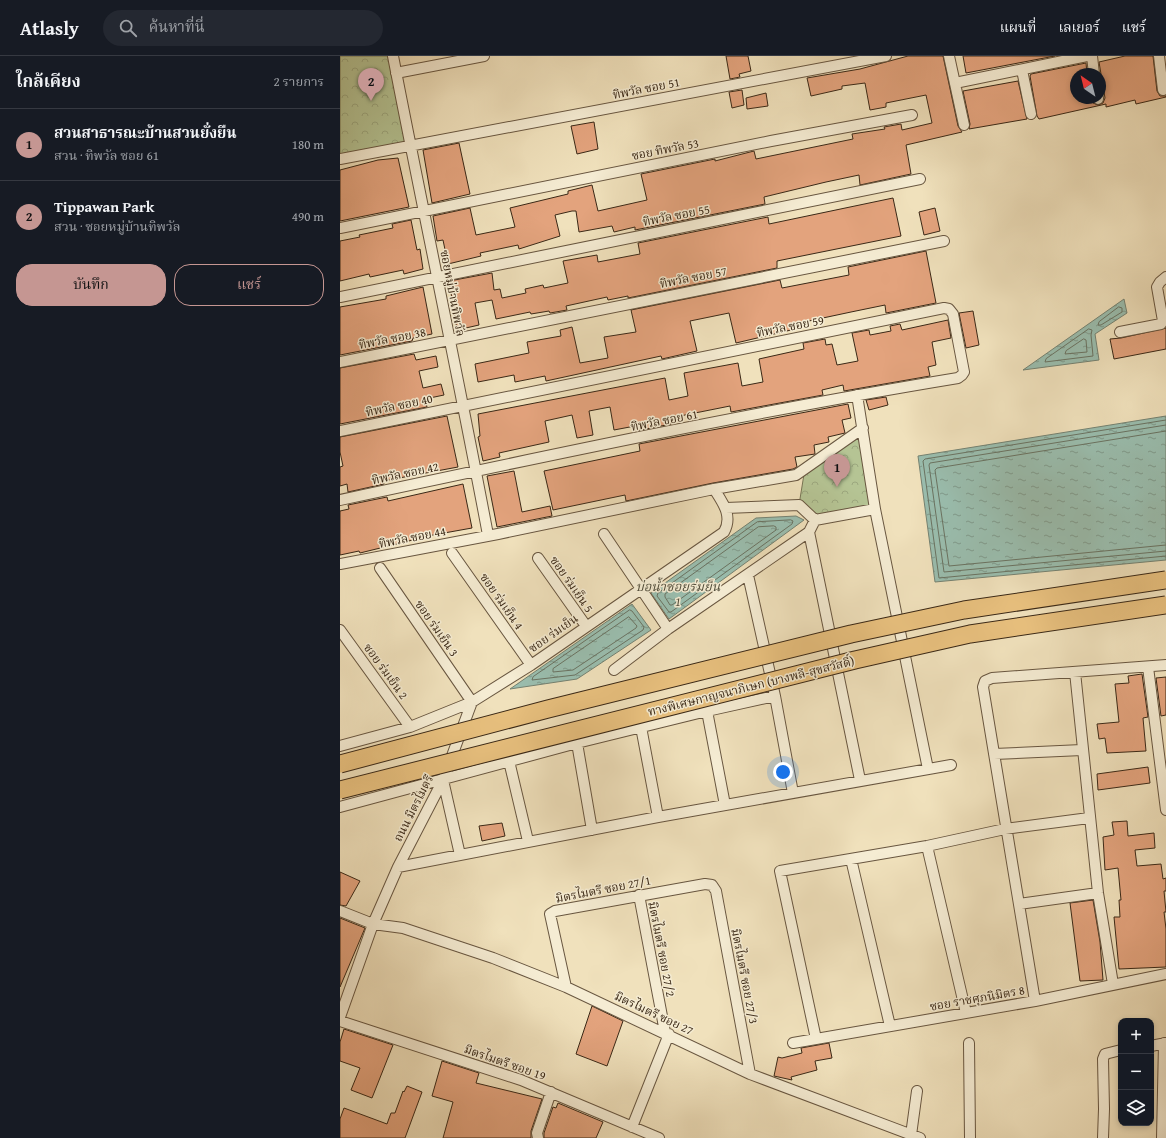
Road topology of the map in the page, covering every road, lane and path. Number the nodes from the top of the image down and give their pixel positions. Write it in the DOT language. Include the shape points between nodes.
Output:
graph roads {
  1 [pos="393,56"];
  2 [pos="484,56"];
  3 [pos="886,56"];
  4 [pos="949,56"];
  5 [pos="1087,56"];
  6 [pos="1092,56"];
  7 [pos="1159,56"];
  8 [pos="1093,68"];
  9 [pos="1022,70"];
  10 [pos="396,73"];
  11 [pos="955,83"];
  12 [pos="1163,90"];
  13 [pos="1032,114"];
  14 [pos="912,115"];
  15 [pos="964,125"];
  16 [pos="410,145"];
  17 [pos="340,159"];
  18 [pos="920,180"];
  19 [pos="423,211"];
  20 [pos="340,228"];
  21 [pos="944,241"];
  22 [pos="436,277"];
  23 [pos="1166,277"];
  24 [pos="340,297"];
  25 [pos="1120,332"];
  26 [pos="448,340"];
  27 [pos="340,362"];
  28 [pos="857,394"];
  29 [pos="464,405"];
  30 [pos="863,428"];
  31 [pos="340,431"];
  32 [pos="476,471"];
  33 [pos="714,489"];
  34 [pos="340,500"];
  35 [pos="726,508"];
  36 [pos="875,509"];
  37 [pos="815,520"];
  38 [pos="809,532"];
  39 [pos="604,534"];
  40 [pos="488,535"];
  41 [pos="452,553"];
  42 [pos="538,558"];
  43 [pos="340,564"];
  44 [pos="380,568"];
  45 [pos="748,575"];
  46 [pos="1166,580"];
  47 [pos="641,590"];
  48 [pos="1166,605"];
  49 [pos="586,626"];
  50 [pos="668,629"];
  51 [pos="340,630"];
  52 [pos="531,665"];
  53 [pos="1166,665"];
  54 [pos="1148,667"];
  55 [pos="614,670"];
  56 [pos="1075,672"];
  57 [pos="775,696"];
  58 [pos="472,702"];
  59 [pos="707,711"];
  60 [pos="410,727"];
  61 [pos="641,727"];
  62 [pos="576,743"];
  63 [pos="340,746"];
  64 [pos="1082,750"];
  65 [pos="994,754"];
  66 [pos="510,761"];
  67 [pos="340,764"];
  68 [pos="951,765"];
  69 [pos="928,769"];
  70 [pos="443,780"];
  71 [pos="860,780"];
  72 [pos="340,790"];
  73 [pos="793,793"];
  74 [pos="725,806"];
  75 [pos="340,807"];
  76 [pos="1166,810"];
  77 [pos="658,817"];
  78 [pos="1089,818"];
  79 [pos="1006,829"];
  80 [pos="592,830"];
  81 [pos="528,841"];
  82 [pos="927,846"];
  83 [pos="460,855"];
  84 [pos="851,859"];
  85 [pos="398,866"];
  86 [pos="712,885"];
  87 [pos="1098,893"];
  88 [pos="639,895"];
  89 [pos="1018,904"];
  90 [pos="340,911"];
  91 [pos="372,924"];
  92 [pos="1166,974"];
  93 [pos="1113,984"];
  94 [pos="566,987"];
  95 [pos="1035,1001"];
  96 [pos="966,1013"];
  97 [pos="340,1017"];
  98 [pos="340,1021"];
  99 [pos="890,1026"];
  100 [pos="667,1033"];
  101 [pos="816,1039"];
  102 [pos="793,1043"];
  103 [pos="1165,1043"];
  104 [pos="969,1044"];
  105 [pos="1154,1045"];
  106 [pos="1118,1051"];
  107 [pos="750,1074"];
  108 [pos="918,1091"];
  109 [pos="552,1092"];
  110 [pos="632,1127"];
  111 [pos="916,1136"];
  112 [pos="538,1138"];
  113 [pos="659,1138"];
  114 [pos="970,1138"];
  115 [pos="1103,1138"];
  116 [pos="1162,1138"];
  1 -- 10 [label="street, ซอยหมู่บ้านทิพวัล"];
  2 -- 10 [label="street"];
  3 -- 16 [label="street, ทิพวัล ซอย 51"];
  4 -- 11 [label="street"];
  5 -- 9 [label="street"];
  6 -- 8 [label="street"];
  7 -- 12 [label="street"];
  9 -- 11 [label="street"];
  9 -- 13 [label="street"];
  10 -- 16 [label="street, ซอยหมู่บ้านทิพวัล"];
  11 -- 15 [label="street"];
  14 -- 19 [label="street, ซอย ทิพวัล 53"];
  16 -- 17 [label="street, ทิพวัล ซอย 51"];
  16 -- 19 [label="street, ซอยหมู่บ้านทิพวัล"];
  18 -- 22 [label="street, ทิพวัล ซอย 55"];
  19 -- 20 [label="street, ซอย ทิพวัล 53"];
  19 -- 22 [label="street, ซอยหมู่บ้านทิพวัล"];
  21 -- 26 [label="street, ทิพวัล ซอย 57"];
  22 -- 24 [label="street, ทิพวัล ซอย 55"];
  22 -- 26 [label="street, ซอยหมู่บ้านทิพวัล"];
  23 -- 25 [label="street" via="1157,286 1163,322"];
  26 -- 27 [label="street, ทิพวัล ซอย 38"];
  26 -- 29 [label="street, ซอยหมู่บ้านทิพวัล"];
  28 -- 29 [label="street, ทิพวัล ซอย 59" via="958,378 962,375 964,372 953,314 949,309"];
  28 -- 30 [label="street"];
  28 -- 32 [label="street, ทิพวัล ซอย 61"];
  29 -- 31 [label="street, ทิพวัล ซอย 40"];
  29 -- 32 [label="street, ซอยหมู่บ้านทิพวัล"];
  30 -- 33 [label="street, ทิพวัล ซอย 44" via="796,475"];
  30 -- 36 [label="street"];
  32 -- 34 [label="street, ทิพวัล ซอย 42"];
  32 -- 40 [label="street, ซอยหมู่บ้านทิพวัล"];
  33 -- 35 [label="street"];
  33 -- 40 [label="street, ทิพวัล ซอย 44"];
  35 -- 37 [label="street" via="799,505"];
  35 -- 47 [label="street, ซอย ร่มเย็น" via="729,519 724,532"];
  36 -- 37 [label="street"];
  36 -- 69 [label="street"];
  37 -- 38 [label="street"];
  38 -- 45 [label="street"];
  38 -- 71 [label="street"];
  39 -- 47 [label="street"];
  40 -- 43 [label="street, ทิพวัล ซอย 44"];
  41 -- 52 [label="street, ซอย ร่มเย็น 4"];
  42 -- 49 [label="street, ซอย ร่มเย็น 5"];
  44 -- 58 [label="street, ซอย ร่มเย็น 3"];
  45 -- 50 [label="street"];
  45 -- 57 [label="street"];
  46 -- 67 [label="highway, bridge" via="964,610 851,634"];
  47 -- 49 [label="street, ซอย ร่มเย็น"];
  47 -- 50 [label="street"];
  48 -- 72 [label="highway, ทางพิเศษกาญจนาภิเษก (บางพลี-สุขสวัสดิ์), bridge" via="970,634 855,660"];
  49 -- 52 [label="street, ซอย ร่มเย็น"];
  50 -- 55 [label="street"];
  51 -- 60 [label="street, ซอย ร่มเย็น 2"];
  52 -- 58 [label="street, ซอย ร่มเย็น"];
  53 -- 54 [label="street"];
  54 -- 56 [label="street"];
  54 -- 76 [label="street"];
  56 -- 64 [label="street"];
  56 -- 65 [label="street" via="992,678 985,682 983,687"];
  57 -- 59 [label="street"];
  57 -- 73 [label="street"];
  58 -- 60 [label="street, ซอย ร่มเย็น"];
  58 -- 70 [label="street, ถนน มิตรไมตรี"];
  59 -- 61 [label="street"];
  59 -- 74 [label="street"];
  60 -- 63 [label="street, ซอย ร่มเย็น"];
  61 -- 62 [label="street"];
  61 -- 77 [label="street"];
  62 -- 66 [label="street"];
  62 -- 80 [label="street"];
  64 -- 65 [label="street"];
  64 -- 78 [label="street"];
  65 -- 79 [label="street"];
  66 -- 70 [label="street"];
  66 -- 81 [label="street"];
  68 -- 69 [label="street"];
  69 -- 71 [label="street"];
  70 -- 75 [label="street"];
  70 -- 83 [label="street"];
  70 -- 85 [label="street, ถนน มิตรไมตรี"];
  71 -- 73 [label="street"];
  73 -- 74 [label="street"];
  74 -- 77 [label="street"];
  77 -- 80 [label="street"];
  78 -- 79 [label="street"];
  78 -- 87 [label="street"];
  79 -- 82 [label="street"];
  79 -- 89 [label="street"];
  80 -- 81 [label="street"];
  81 -- 83 [label="street"];
  82 -- 84 [label="street"];
  82 -- 96 [label="street"];
  83 -- 85 [label="street"];
  84 -- 99 [label="street"];
  84 -- 101 [label="street" via="780,871"];
  85 -- 91 [label="street, ถนน มิตรไมตรี"];
  86 -- 88 [label="street, มิตรไมตรี ซอย 27/1"];
  86 -- 107 [label="street, มิตรไมตรี ซอย 27/3" via="716,891"];
  87 -- 89 [label="street"];
  87 -- 93 [label="street"];
  88 -- 94 [label="street, มิตรไมตรี ซอย 27/1" via="555,910 550,914"];
  88 -- 100 [label="street, มิตรไมตรี ซอย 27/2"];
  89 -- 95 [label="street"];
  90 -- 91 [label="street, มิตรไมตรี ซอย 27"];
  91 -- 94 [label="street, มิตรไมตรี ซอย 27" via="403,928 493,958"];
  91 -- 97 [label="street, ถนน มิตรไมตรี"];
  92 -- 93 [label="street, ซอย ราชศุภนิมิตร 8"];
  93 -- 95 [label="street, ซอย ราชศุภนิมิตร 8"];
  94 -- 100 [label="street, มิตรไมตรี ซอย 27"];
  95 -- 96 [label="street, ซอย ราชศุภนิมิตร 8"];
  96 -- 99 [label="street, ซอย ราชศุภนิมิตร 8"];
  98 -- 109 [label="street, มิตรไมตรี ซอย 19"];
  99 -- 101 [label="street, ซอย ราชศุภนิมิตร 8"];
  100 -- 107 [label="street, มิตรไมตรี ซอย 27"];
  100 -- 110 [label="street"];
  101 -- 102 [label="street, ซอย ราชศุภนิมิตร 8"];
  103 -- 105 [label="street"];
  103 -- 116 [label="street"];
  104 -- 114 [label="street"];
  106 -- 115 [label="street" via="1105,1054 1103,1059"];
  107 -- 111 [label="street, มิตรไมตรี ซอย 27"];
  108 -- 111 [label="street"];
  109 -- 110 [label="street, มิตรไมตรี ซอย 19"];
  109 -- 112 [label="street" via="537,1133"];
  110 -- 113 [label="street, มิตรไมตรี ซอย 19"];
}
